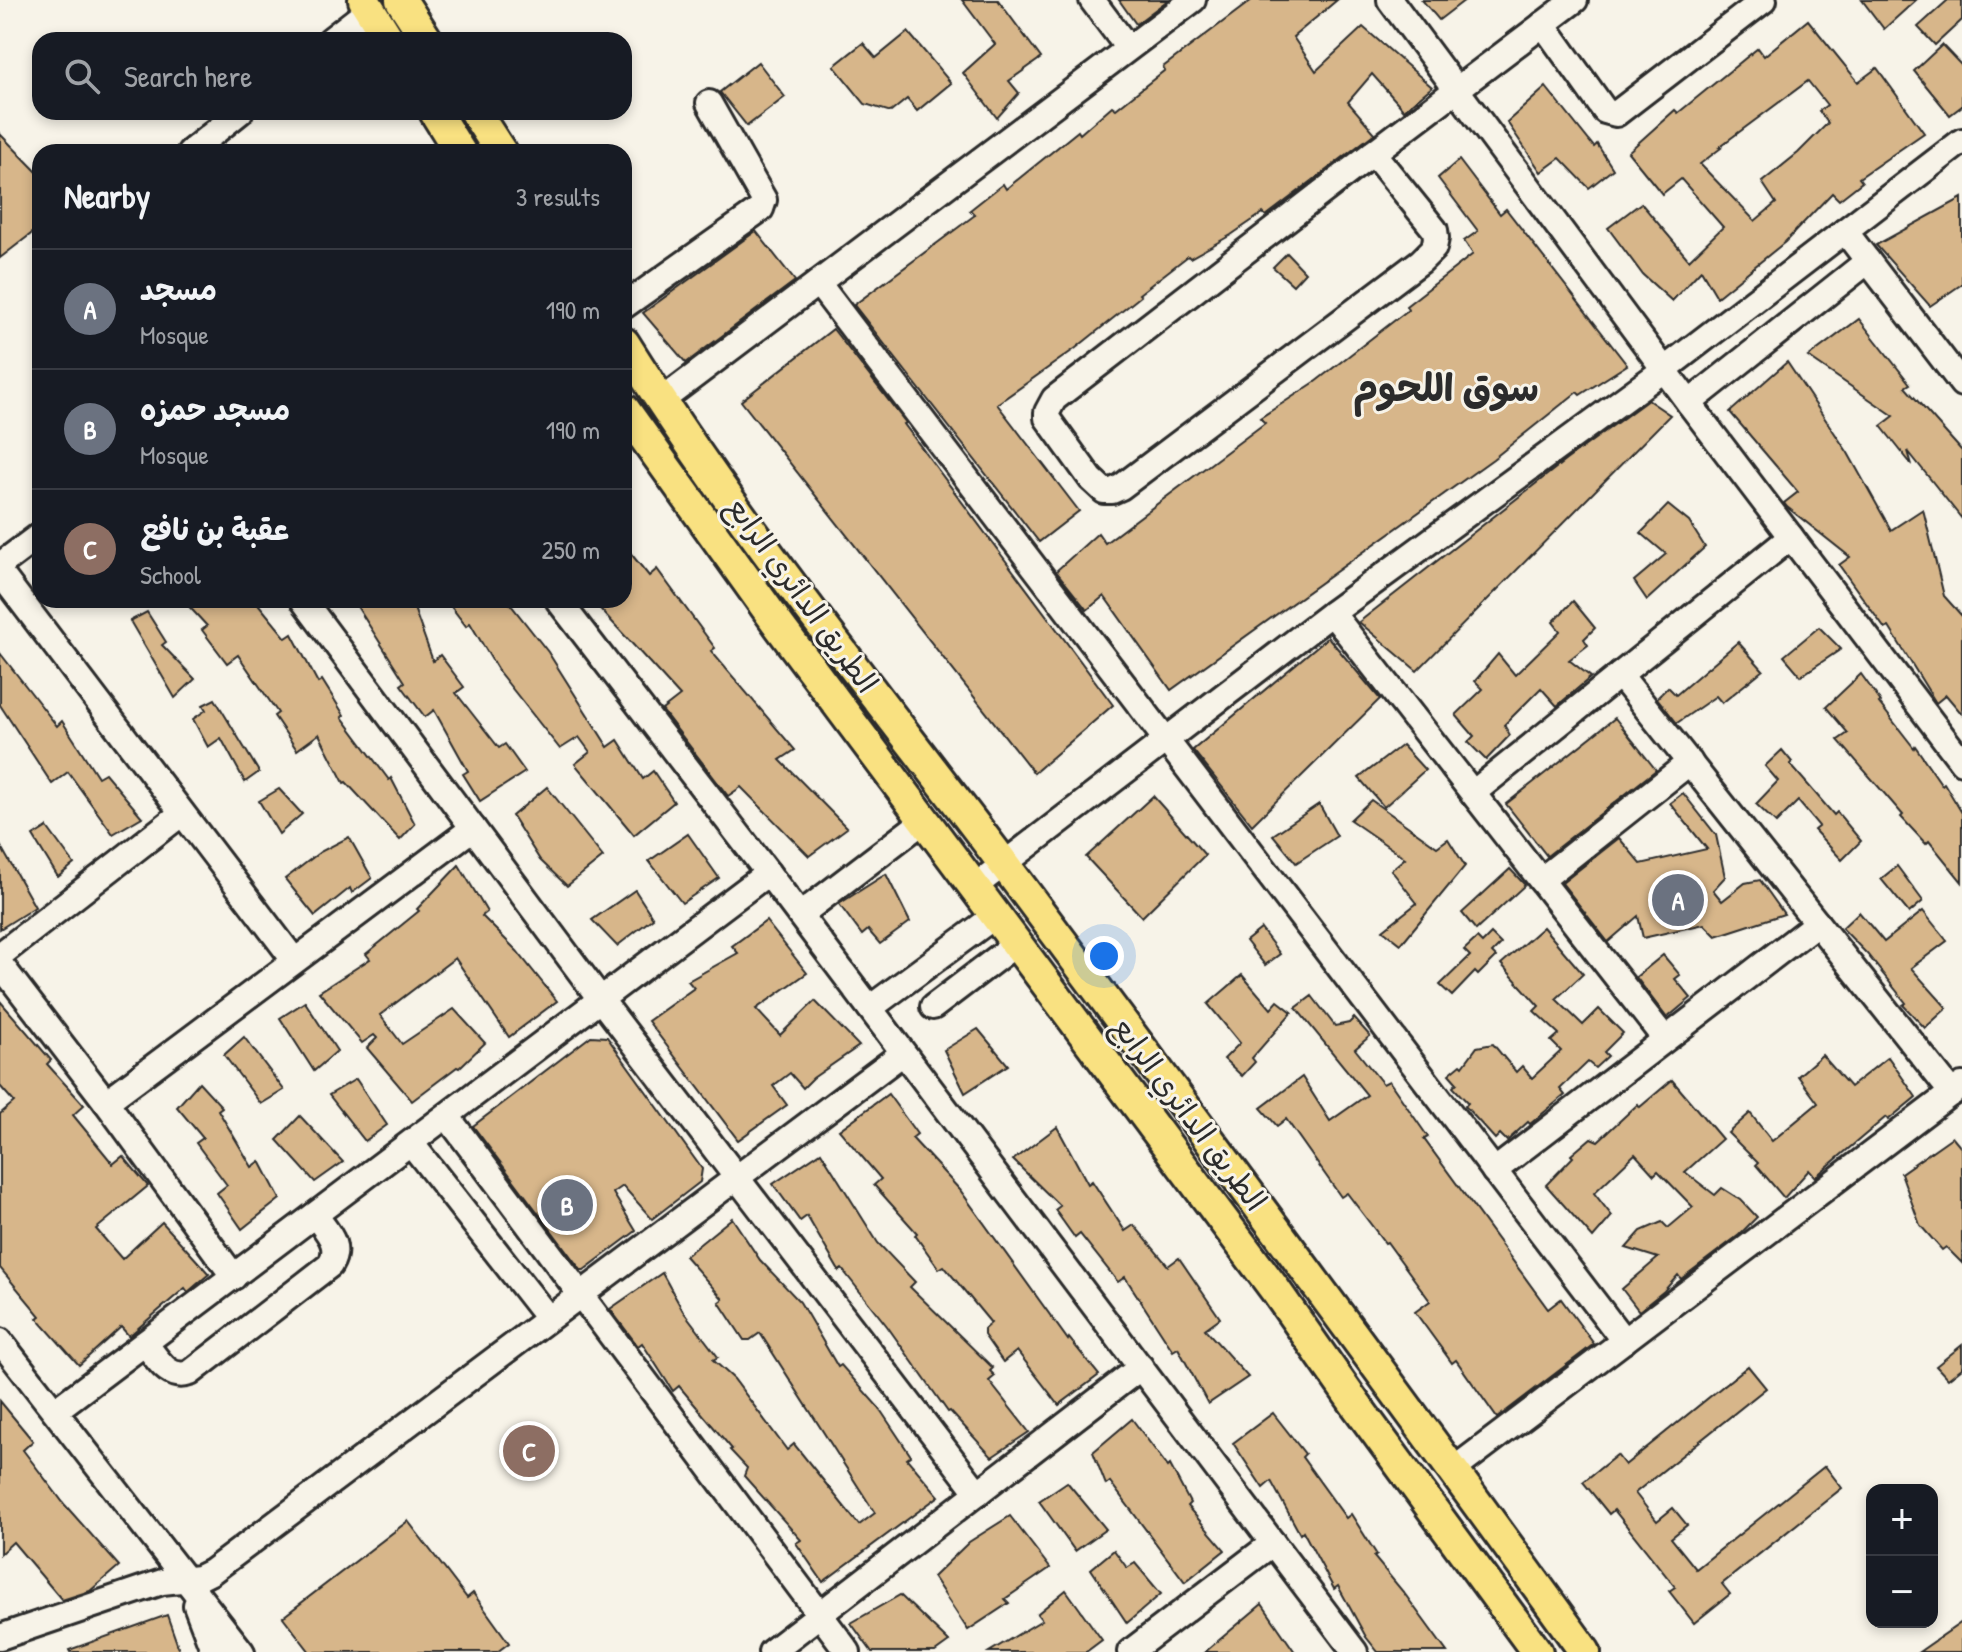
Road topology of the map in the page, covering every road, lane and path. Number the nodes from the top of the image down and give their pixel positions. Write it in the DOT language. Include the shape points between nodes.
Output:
graph roads {
  1 [pos="401,0"];
  2 [pos="1092,0"];
  3 [pos="1193,0"];
  4 [pos="1390,0"];
  5 [pos="1575,0"];
  6 [pos="1764,0"];
  7 [pos="367,4"];
  8 [pos="1543,24"];
  9 [pos="338,32"];
  10 [pos="384,32"];
  11 [pos="422,32"];
  12 [pos="1128,48"];
  13 [pos="1456,90"];
  14 [pos="709,103"];
  15 [pos="230,120"];
  16 [pos="440,120"];
  17 [pos="480,120"];
  18 [pos="1962,141"];
  19 [pos="200,144"];
  20 [pos="455,144"];
  21 [pos="496,144"];
  22 [pos="1373,153"];
  23 [pos="1845,231"];
  24 [pos="1868,261"];
  25 [pos="818,283"];
  26 [pos="632,300"];
  27 [pos="632,356"];
  28 [pos="1665,369"];
  29 [pos="1962,384"];
  30 [pos="661,401"];
  31 [pos="1689,403"];
  32 [pos="632,420"];
  33 [pos="1791,537"];
  34 [pos="32,541"];
  35 [pos="0,565"];
  36 [pos="0,573"];
  37 [pos="309,608"];
  38 [pos="564,608"];
  39 [pos="1332,613"];
  40 [pos="1620,675"];
  41 [pos="1166,740"];
  42 [pos="1690,762"];
  43 [pos="1962,762"];
  44 [pos="1473,793"];
  45 [pos="181,814"];
  46 [pos="926,819"];
  47 [pos="473,828"];
  48 [pos="1004,864"];
  49 [pos="768,873"];
  50 [pos="1541,880"];
  51 [pos="975,886"];
  52 [pos="800,915"];
  53 [pos="996,915"];
  54 [pos="1817,923"];
  55 [pos="1017,943"];
  56 [pos="0,955"];
  57 [pos="294,960"];
  58 [pos="0,964"];
  59 [pos="601,1000"];
  60 [pos="933,1007"];
  61 [pos="870,1008"];
  62 [pos="1665,1039"];
  63 [pos="903,1053"];
  64 [pos="1957,1089"];
  65 [pos="106,1102"];
  66 [pos="447,1116"];
  67 [pos="411,1143"];
  68 [pos="1494,1171"];
  69 [pos="736,1176"];
  70 [pos="315,1215"];
  71 [pos="234,1277"];
  72 [pos="580,1294"];
  73 [pos="548,1318"];
  74 [pos="0,1341"];
  75 [pos="1624,1341"];
  76 [pos="145,1343"];
  77 [pos="1141,1367"];
  78 [pos="56,1410"];
  79 [pos="1453,1470"];
  80 [pos="978,1493"];
  81 [pos="1273,1543"];
  82 [pos="187,1580"];
  83 [pos="821,1615"];
  84 [pos="0,1637"];
  85 [pos="214,1652"];
  86 [pos="242,1652"];
  87 [pos="771,1652"];
  88 [pos="848,1652"];
  89 [pos="1130,1652"];
  90 [pos="1355,1652"];
  91 [pos="1537,1652"];
  92 [pos="1585,1652"];
  1 -- 11 [label="main road"];
  2 -- 12 [label="street"];
  3 -- 12 [label="street"];
  4 -- 13 [label="street"];
  5 -- 8 [label="street"];
  6 -- 8 [label="street" via="1616,114 1605,111"];
  7 -- 9 [label="street"];
  7 -- 10 [label="main road"];
  8 -- 13 [label="street"];
  12 -- 25 [label="street"];
  13 -- 22 [label="street"];
  13 -- 28 [label="street"];
  14 -- 26 [label="street" via="764,200 761,209"];
  15 -- 19 [label="street"];
  16 -- 20 [label="main road"];
  17 -- 21 [label="main road"];
  18 -- 23 [label="street"];
  22 -- 22 [label="street" via="1054,399 1047,418 1098,487 1121,487 1434,248 1435,230"];
  23 -- 24 [label="street"];
  23 -- 28 [label="street"];
  24 -- 29 [label="street"];
  24 -- 31 [label="street"];
  25 -- 30 [label="street"];
  25 -- 41 [label="street"];
  27 -- 30 [label="main road, الطريق الدائري الرابع"];
  28 -- 31 [label="street"];
  28 -- 39 [label="street"];
  30 -- 48 [label="main road, الطريق الدائري الرابع"];
  31 -- 33 [label="street"];
  32 -- 46 [label="main road, الطريق الدائري الرابع"];
  33 -- 40 [label="street"];
  33 -- 43 [label="street"];
  34 -- 35 [label="street"];
  36 -- 45 [label="street"];
  37 -- 47 [label="street"];
  38 -- 49 [label="street"];
  39 -- 41 [label="street"];
  39 -- 44 [label="street"];
  40 -- 42 [label="street"];
  40 -- 44 [label="street"];
  41 -- 48 [label="street"];
  41 -- 68 [label="street"];
  42 -- 50 [label="street"];
  42 -- 54 [label="street"];
  44 -- 50 [label="street"];
  45 -- 56 [label="street"];
  45 -- 57 [label="street"];
  46 -- 51 [label="main road, الطريق الدائري الرابع"];
  46 -- 52 [label="street"];
  47 -- 57 [label="street"];
  47 -- 59 [label="street"];
  48 -- 51 [label="street"];
  48 -- 79 [label="main road, الطريق الدائري الرابع"];
  49 -- 52 [label="street"];
  49 -- 59 [label="street"];
  50 -- 62 [label="street"];
  51 -- 53 [label="main road, الطريق الدائري الرابع"];
  52 -- 61 [label="street"];
  53 -- 55 [label="main road, الطريق الدائري الرابع"];
  53 -- 61 [label="street"];
  54 -- 62 [label="street"];
  54 -- 64 [label="street"];
  55 -- 60 [label="street"];
  55 -- 91 [label="main road, الطريق الدائري الرابع"];
  57 -- 65 [label="street"];
  58 -- 65 [label="street"];
  59 -- 66 [label="street"];
  59 -- 69 [label="street"];
  61 -- 63 [label="street"];
  62 -- 68 [label="street"];
  63 -- 69 [label="street"];
  63 -- 77 [label="street"];
  64 -- 75 [label="street"];
  65 -- 71 [label="street"];
  66 -- 67 [label="street"];
  66 -- 72 [label="street"];
  67 -- 70 [label="street"];
  67 -- 73 [label="street"];
  68 -- 75 [label="street"];
  69 -- 72 [label="street"];
  69 -- 80 [label="street"];
  70 -- 71 [label="street"];
  70 -- 76 [label="street" via="334,1241 336,1254 330,1265 190,1373 169,1372"];
  71 -- 76 [label="street"];
  72 -- 73 [label="street"];
  72 -- 83 [label="street"];
  73 -- 82 [label="street" via="211,1572"];
  74 -- 78 [label="street"];
  75 -- 79 [label="street"];
  76 -- 78 [label="street"];
  77 -- 80 [label="street"];
  77 -- 81 [label="street"];
  78 -- 82 [label="street"];
  79 -- 92 [label="main road, الطريق الدائري الرابع"];
  80 -- 83 [label="street"];
  81 -- 89 [label="street"];
  81 -- 90 [label="street"];
  82 -- 84 [label="street" via="162,1582"];
  82 -- 85 [label="street"];
  82 -- 86 [label="street"];
  83 -- 87 [label="street"];
  83 -- 88 [label="street"];
}
